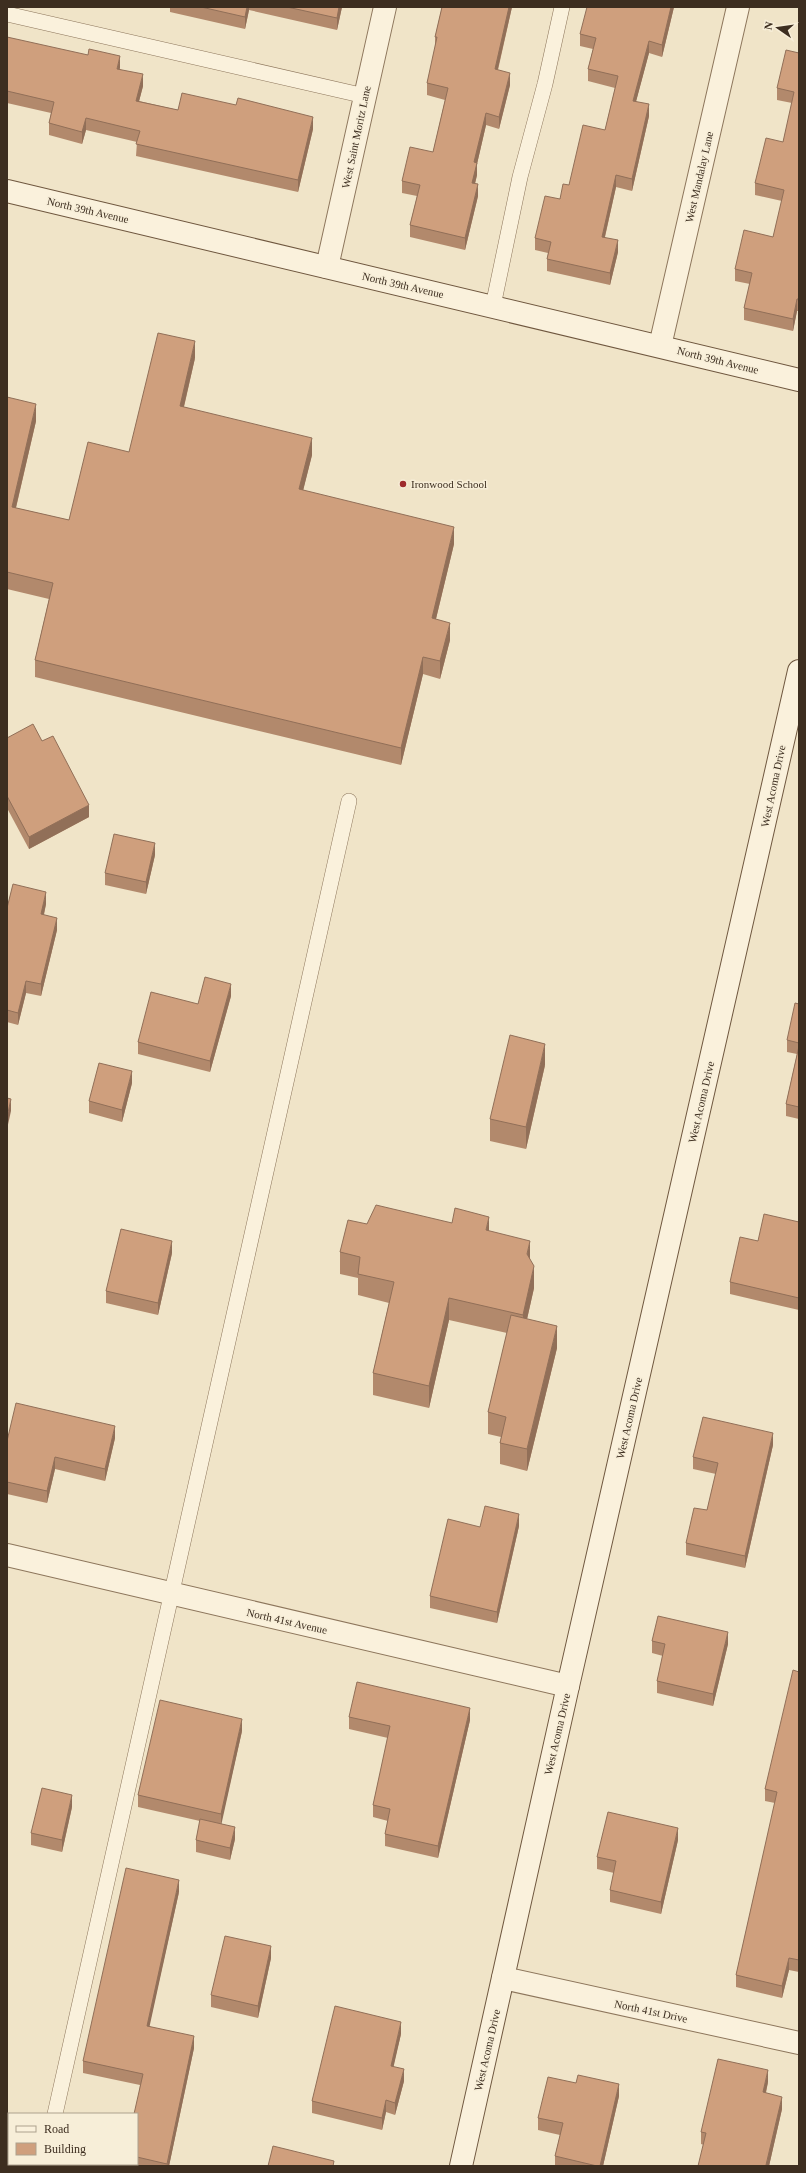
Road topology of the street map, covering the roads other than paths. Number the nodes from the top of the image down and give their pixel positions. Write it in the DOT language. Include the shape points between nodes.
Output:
graph roads {
  1 [pos="385,7"];
  2 [pos="562,7"];
  3 [pos="738,7"];
  4 [pos="7,14"];
  5 [pos="365,96"];
  6 [pos="7,191"];
  7 [pos="328,267"];
  8 [pos="493,306"];
  9 [pos="660,346"];
  10 [pos="799,380"];
  11 [pos="799,671"];
  12 [pos="796,703"];
  13 [pos="349,802"];
  14 [pos="7,1555"];
  15 [pos="172,1594"];
  16 [pos="568,1686"];
  17 [pos="503,1978"];
  18 [pos="799,2043"];
  19 [pos="55,2113"];
  20 [pos="461,2166"];
  1 -- 5 [label="street, West Saint Moritz Lane"];
  2 -- 8 [label="lane" via="520,177"];
  3 -- 9 [label="street, West Mandalay Lane"];
  4 -- 5 [label="lane"];
  5 -- 7 [label="street, West Saint Moritz Lane"];
  6 -- 7 [label="street, North 39th Avenue"];
  7 -- 8 [label="street, North 39th Avenue"];
  8 -- 9 [label="street, North 39th Avenue"];
  9 -- 10 [label="street, North 39th Avenue"];
  11 -- 12 [label="street, West Acoma Drive"];
  12 -- 16 [label="street, West Acoma Drive"];
  13 -- 15 [label="lane"];
  14 -- 15 [label="street, North 41st Avenue"];
  15 -- 16 [label="street, North 41st Avenue"];
  15 -- 19 [label="lane"];
  16 -- 17 [label="street, West Acoma Drive"];
  17 -- 18 [label="street, North 41st Drive"];
  17 -- 20 [label="street, West Acoma Drive"];
}
